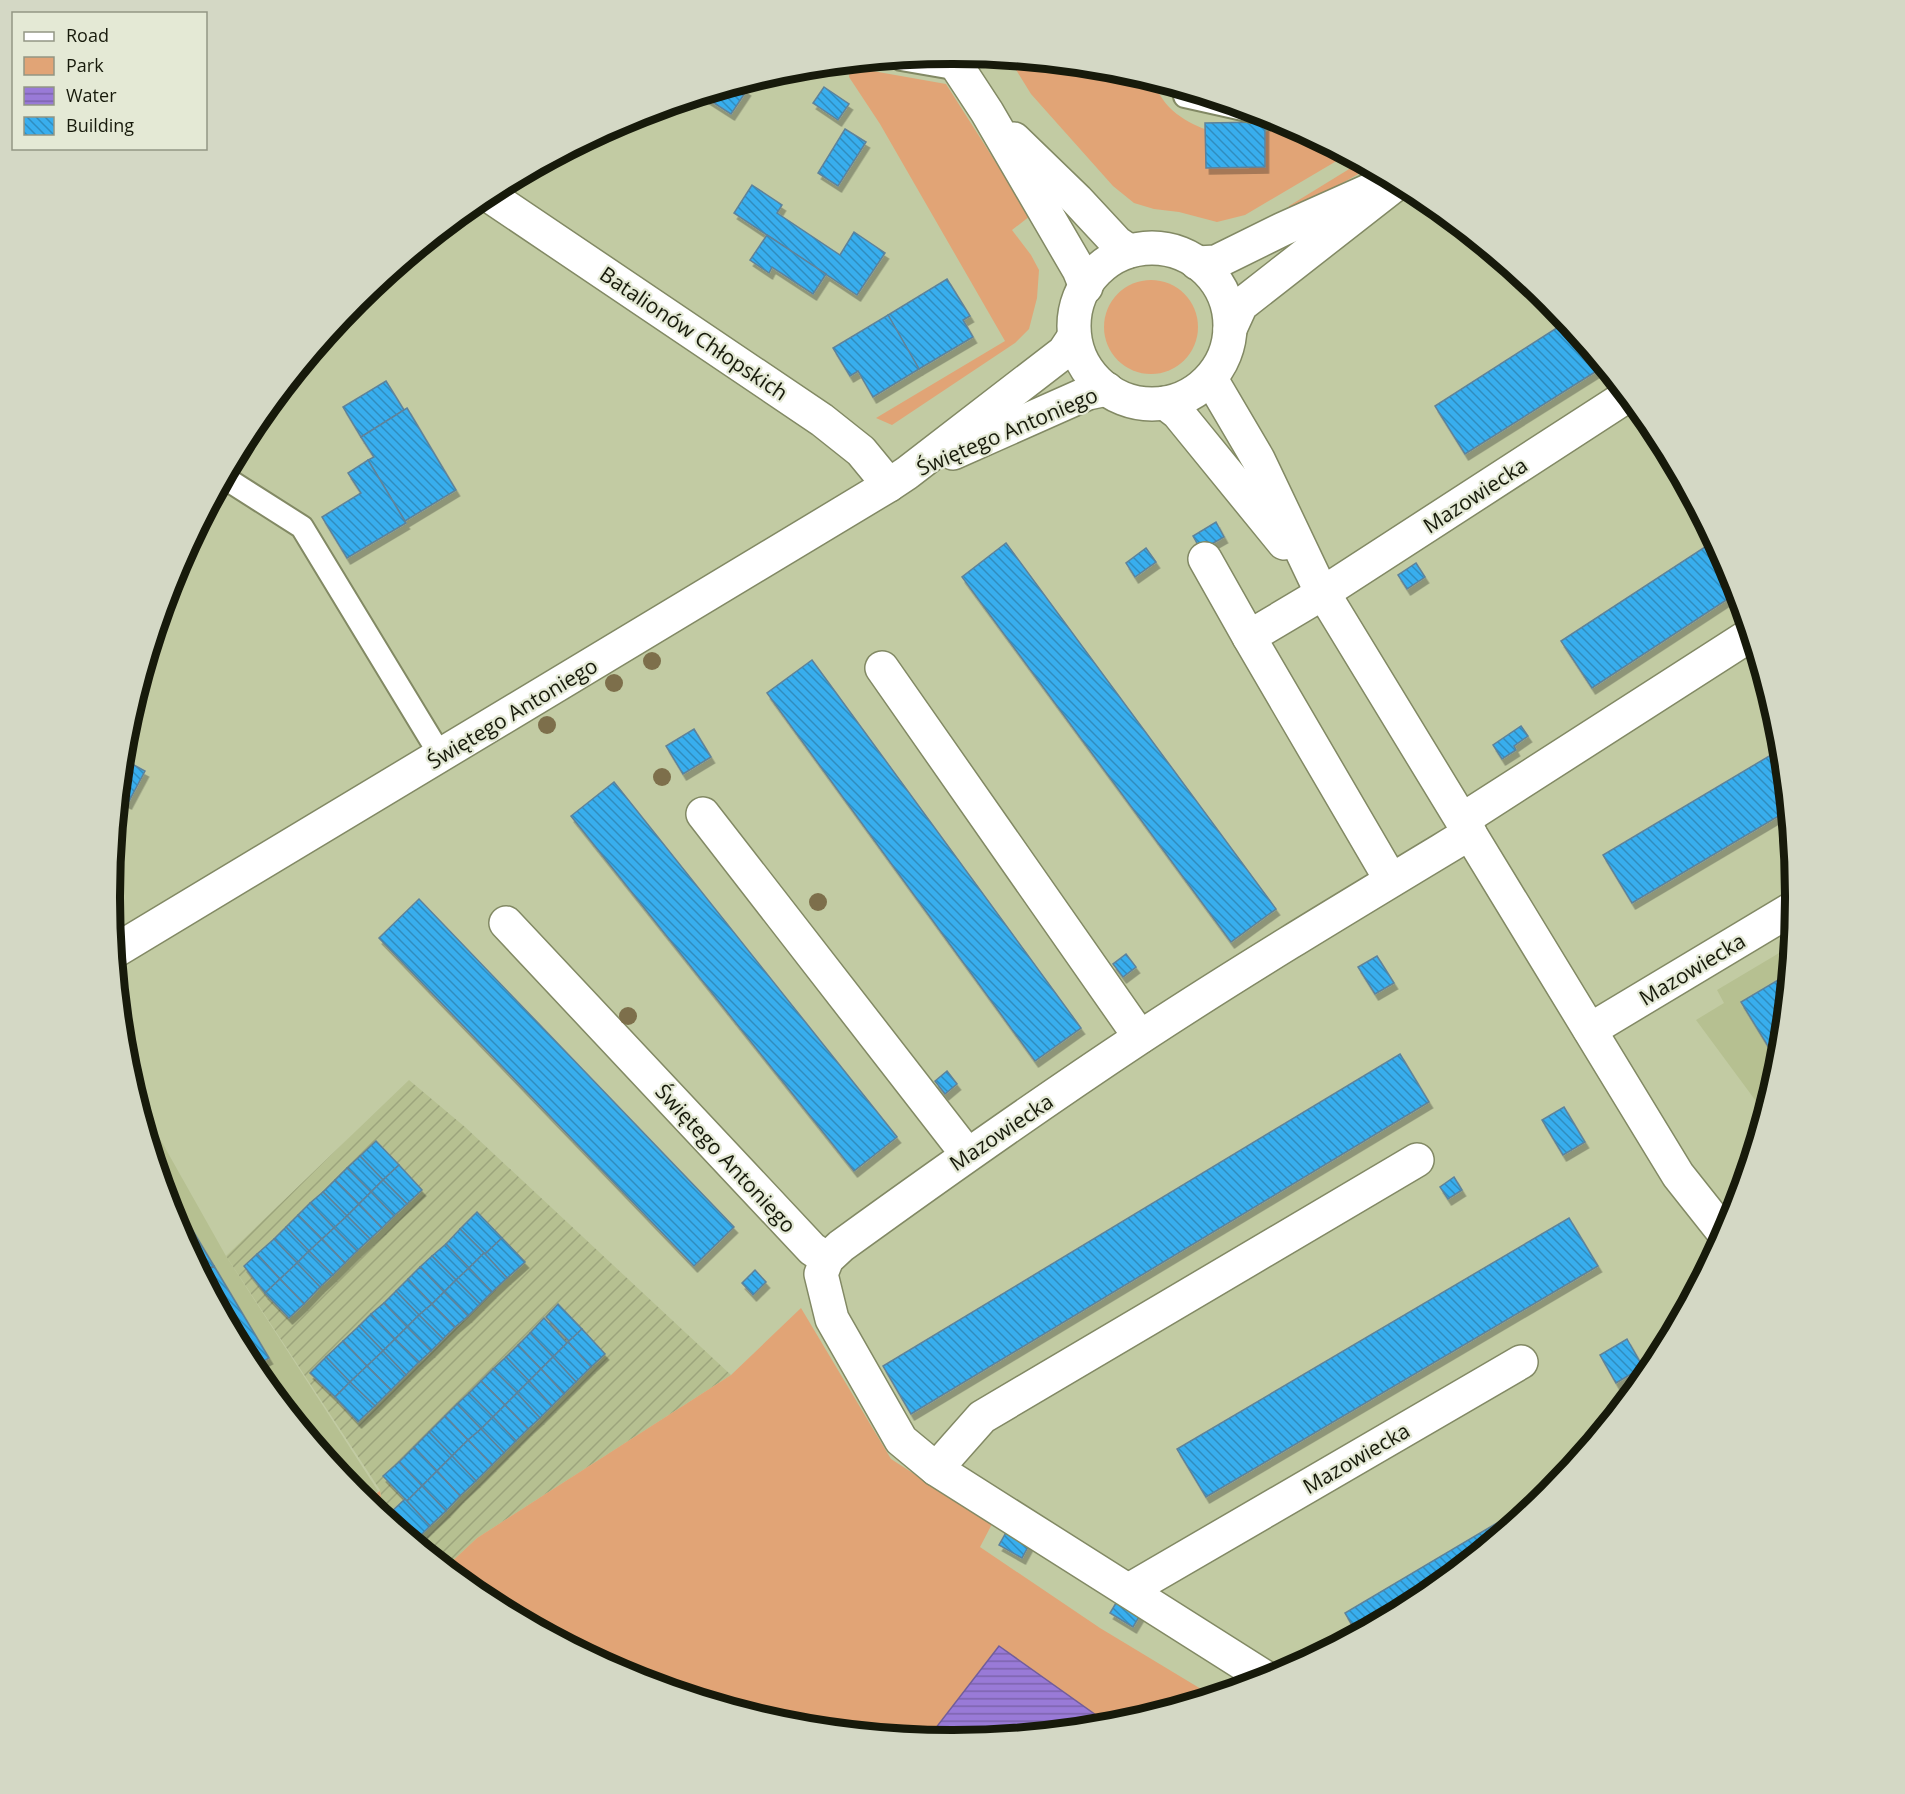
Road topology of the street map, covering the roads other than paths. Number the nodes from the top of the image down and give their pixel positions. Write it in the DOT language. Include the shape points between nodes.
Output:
graph roads {
  1 [pos="955,64"];
  2 [pos="987,112"];
  3 [pos="1383,185"];
  4 [pos="1389,189"];
  5 [pos="496,201"];
  6 [pos="1129,251"];
  7 [pos="1197,263"];
  8 [pos="1086,287"];
  9 [pos="1230,329"];
  10 [pos="1074,338"];
  11 [pos="1211,379"];
  12 [pos="1107,389"];
  13 [pos="1620,400"];
  14 [pos="1165,403"];
  15 [pos="898,479"];
  16 [pos="231,482"];
  17 [pos="1205,559"];
  18 [pos="1320,587"];
  19 [pos="1249,637"];
  20 [pos="1744,639"];
  21 [pos="882,668"];
  22 [pos="441,756"];
  23 [pos="703,814"];
  24 [pos="1466,826"];
  25 [pos="1391,880"];
  26 [pos="1784,913"];
  27 [pos="506,923"];
  28 [pos="122,947"];
  29 [pos="1590,1030"];
  30 [pos="1140,1037"];
  31 [pos="967,1154"];
  32 [pos="1417,1160"];
  33 [pos="1718,1225"];
  34 [pos="827,1259"];
  35 [pos="1521,1362"];
  36 [pos="936,1469"];
  37 [pos="1129,1590"];
  38 [pos="1256,1672"];
  1 -- 2 [label="street"];
  2 -- 6 [label="street"];
  2 -- 8 [label="street"];
  3 -- 7 [label="street" via="1216,262"];
  4 -- 9 [label="street" via="1241,305"];
  5 -- 15 [label="street, Batalionów Chłopskich" via="822,420"];
  6 -- 7 [label="street" via="1164,250"];
  6 -- 8 [label="street" via="1105,263"];
  7 -- 9 [label="street" via="1217,283 1228,308"];
  8 -- 10 [label="street" via="1078,304"];
  9 -- 11 [label="street" via="1223,358"];
  10 -- 12 [label="street" via="1083,363"];
  10 -- 15 [label="street, Świętego Antoniego" via="1064,352"];
  11 -- 14 [label="street" via="1192,395"];
  11 -- 18 [label="street" via="1258,459"];
  12 -- 14 [label="street" via="1135,401"];
  12 -- 15 [label="street, Świętego Antoniego" via="1088,393"];
  13 -- 18 [label="street, Mazowiecka"];
  14 -- 18 [label="street" via="1178,413"];
  15 -- 22 [label="street, Świętego Antoniego"];
  16 -- 22 [label="lane" via="302,527"];
  17 -- 19 [label="street"];
  18 -- 19 [label="street, Mazowiecka"];
  18 -- 24 [label="street"];
  19 -- 25 [label="street"];
  20 -- 24 [label="street, Mazowiecka"];
  21 -- 30 [label="street"];
  22 -- 28 [label="street, Świętego Antoniego"];
  23 -- 31 [label="street"];
  24 -- 25 [label="street, Mazowiecka"];
  24 -- 29 [label="street"];
  25 -- 30 [label="street, Mazowiecka"];
  26 -- 29 [label="street, Mazowiecka"];
  27 -- 34 [label="street, Świętego Antoniego" via="812,1249"];
  29 -- 33 [label="street" via="1678,1175"];
  30 -- 31 [label="street, Mazowiecka"];
  31 -- 34 [label="street, Mazowiecka"];
  32 -- 36 [label="street" via="982,1417"];
  34 -- 36 [label="street" via="821,1274 832,1319 901,1440"];
  35 -- 37 [label="street, Mazowiecka"];
  36 -- 37 [label="street"];
  37 -- 38 [label="street"];
}
